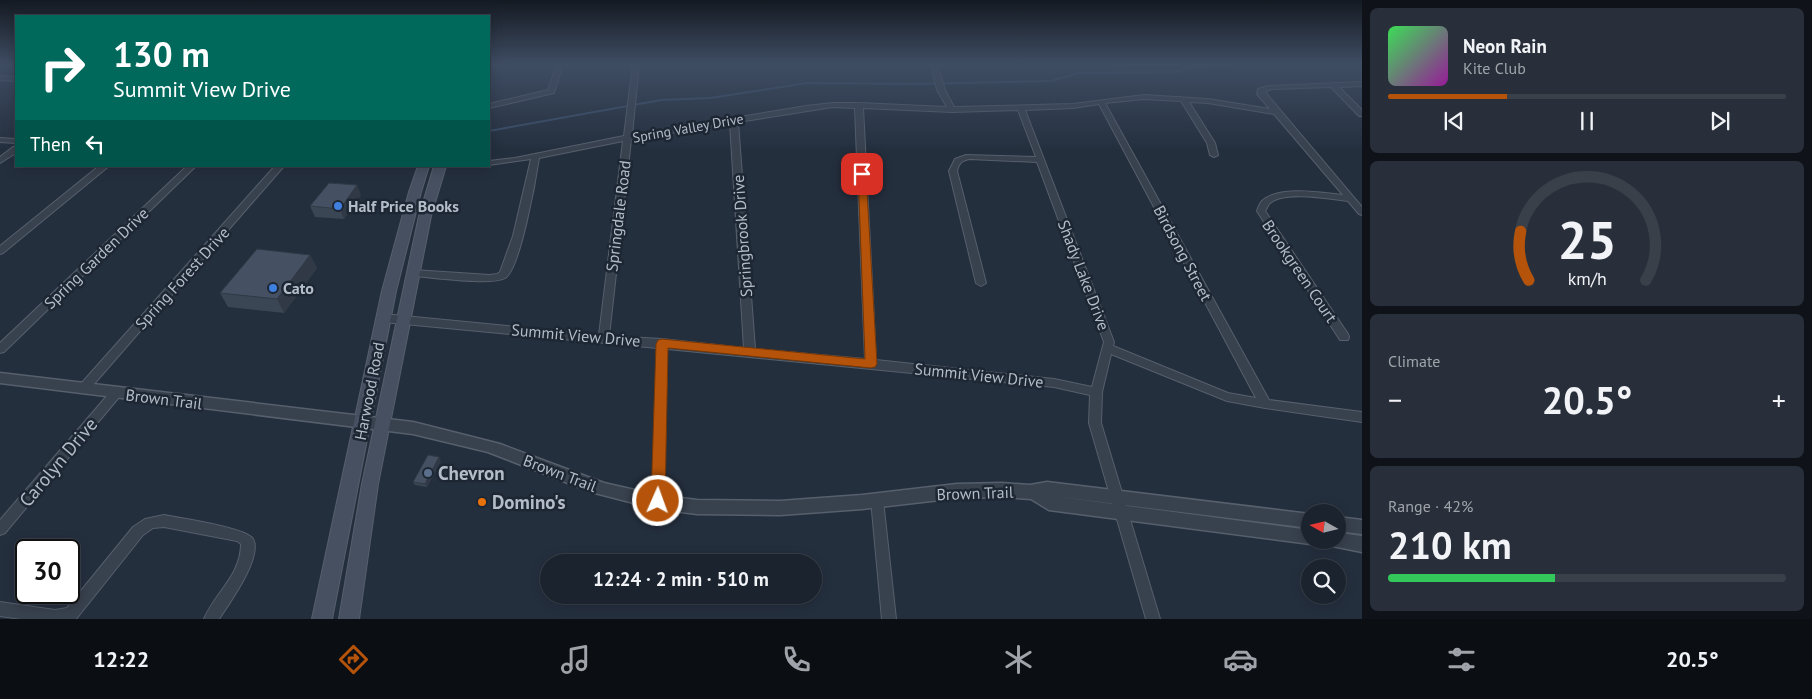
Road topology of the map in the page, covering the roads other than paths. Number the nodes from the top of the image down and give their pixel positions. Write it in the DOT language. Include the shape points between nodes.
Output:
graph roads {
  1 [pos="547,93"];
  2 [pos="632,93"];
  3 [pos="943,93"];
  4 [pos="1261,93"];
  5 [pos="1341,93"];
  6 [pos="1183,99"];
  7 [pos="1101,102"];
  8 [pos="859,105"];
  9 [pos="490,106"];
  10 [pos="1021,108"];
  11 [pos="952,110"];
  12 [pos="1276,112"];
  13 [pos="1362,114"];
  14 [pos="734,120"];
  15 [pos="627,138"];
  16 [pos="0,140"];
  17 [pos="15,141"];
  18 [pos="15,150"];
  19 [pos="1214,155"];
  20 [pos="535,156"];
  21 [pos="1040,160"];
  22 [pos="0,161"];
  23 [pos="490,164"];
  24 [pos="104,167"];
  25 [pos="191,167"];
  26 [pos="279,167"];
  27 [pos="424,167"];
  28 [pos="440,167"];
  29 [pos="1351,199"];
  30 [pos="1362,212"];
  31 [pos="0,251"];
  32 [pos="412,273"];
  33 [pos="981,283"];
  34 [pos="383,318"];
  35 [pos="404,320"];
  36 [pos="1344,336"];
  37 [pos="604,338"];
  38 [pos="662,344"];
  39 [pos="1108,348"];
  40 [pos="0,349"];
  41 [pos="750,352"];
  42 [pos="871,364"];
  43 [pos="0,378"];
  44 [pos="83,389"];
  45 [pos="1096,392"];
  46 [pos="116,393"];
  47 [pos="1265,404"];
  48 [pos="1362,417"];
  49 [pos="362,422"];
  50 [pos="383,424"];
  51 [pos="877,500"];
  52 [pos="658,501"];
  53 [pos="1118,504"];
  54 [pos="1301,519"];
  55 [pos="1346,525"];
  56 [pos="1362,527"];
  57 [pos="0,530"];
  58 [pos="1301,535"];
  59 [pos="1346,542"];
  60 [pos="1362,544"];
  61 [pos="0,609"];
  62 [pos="211,619"];
  63 [pos="322,619"];
  64 [pos="349,619"];
  65 [pos="888,619"];
  66 [pos="1153,619"];
  1 -- 9 [label="street"];
  2 -- 15 [label="street, Springdale Road"];
  3 -- 11 [label="street"];
  4 -- 12 [label="street"];
  5 -- 13 [label="street"];
  6 -- 7 [label="street, Spring Valley Drive" via="1128,98"];
  6 -- 12 [label="street, Spring Valley Drive"];
  6 -- 19 [label="street" via="1211,143"];
  7 -- 10 [label="street, Spring Valley Drive"];
  7 -- 47 [label="street, Birdsong Street"];
  8 -- 11 [label="street, Spring Valley Drive"];
  8 -- 14 [label="street, Spring Valley Drive" via="812,107"];
  8 -- 42 [label="street"];
  10 -- 11 [label="street, Spring Valley Drive"];
  10 -- 21 [label="street, Shady Lake Drive"];
  12 -- 29 [label="street"];
  14 -- 15 [label="street, Spring Valley Drive"];
  14 -- 41 [label="street, Springbrook Drive"];
  15 -- 20 [label="street, Spring Valley Drive"];
  15 -- 37 [label="street, Springdale Road"];
  16 -- 17 [label="street"];
  18 -- 22 [label="street"];
  20 -- 23 [label="street, Spring Valley Drive"];
  20 -- 32 [label="street" via="505,273 499,278 490,278"];
  21 -- 33 [label="street" via="970,157 955,163 953,171"];
  21 -- 39 [label="street, Shady Lake Drive" via="1105,327"];
  24 -- 31 [label="street"];
  25 -- 40 [label="street, Spring Garden Drive"];
  26 -- 44 [label="street, Spring Forest Drive"];
  27 -- 34 [label="main road, Harwood Road" via="400,244"];
  28 -- 32 [label="main road, Harwood Road"];
  29 -- 30 [label="street"];
  29 -- 36 [label="street, Brookgreen Court" via="1278,195 1265,202 1261,211"];
  32 -- 35 [label="main road, Harwood Road"];
  34 -- 35 [label="street, Summit View Drive"];
  34 -- 49 [label="main road, Harwood Road"];
  35 -- 37 [label="street, Summit View Drive"];
  35 -- 50 [label="main road, Harwood Road"];
  37 -- 38 [label="street, Summit View Drive"];
  38 -- 41 [label="street, Summit View Drive"];
  38 -- 52 [label="street"];
  39 -- 45 [label="street, Shady Lake Drive"];
  39 -- 47 [label="street" via="1207,390"];
  41 -- 42 [label="street, Summit View Drive"];
  42 -- 45 [label="street, Summit View Drive" via="1054,383"];
  43 -- 44 [label="street, Brown Trail"];
  44 -- 46 [label="street, Brown Trail"];
  45 -- 53 [label="street, Shady Lake Drive" via="1095,423"];
  46 -- 49 [label="street, Brown Trail"];
  46 -- 57 [label="street, Carolyn Drive"];
  47 -- 48 [label="street"];
  49 -- 50 [label="street, Brown Trail"];
  49 -- 63 [label="main road, Harwood Road"];
  50 -- 52 [label="street, Brown Trail" via="455,436 512,454 595,488"];
  50 -- 64 [label="main road, Harwood Road" via="370,484"];
  51 -- 52 [label="street, Brown Trail" via="759,509"];
  51 -- 53 [label="street, Brown Trail" via="958,491 1003,490 1035,493 1049,503"];
  51 -- 65 [label="street"];
  53 -- 54 [label="street, Brown Trail"];
  53 -- 58 [label="street, Brown Trail"];
  53 -- 66 [label="street, Shady Lake Drive"];
  55 -- 56 [label="street"];
  59 -- 60 [label="street"];
  61 -- 62 [label="street" via="55,617 71,614 138,531 144,525 164,521 240,536 248,541 245,564"];
}
